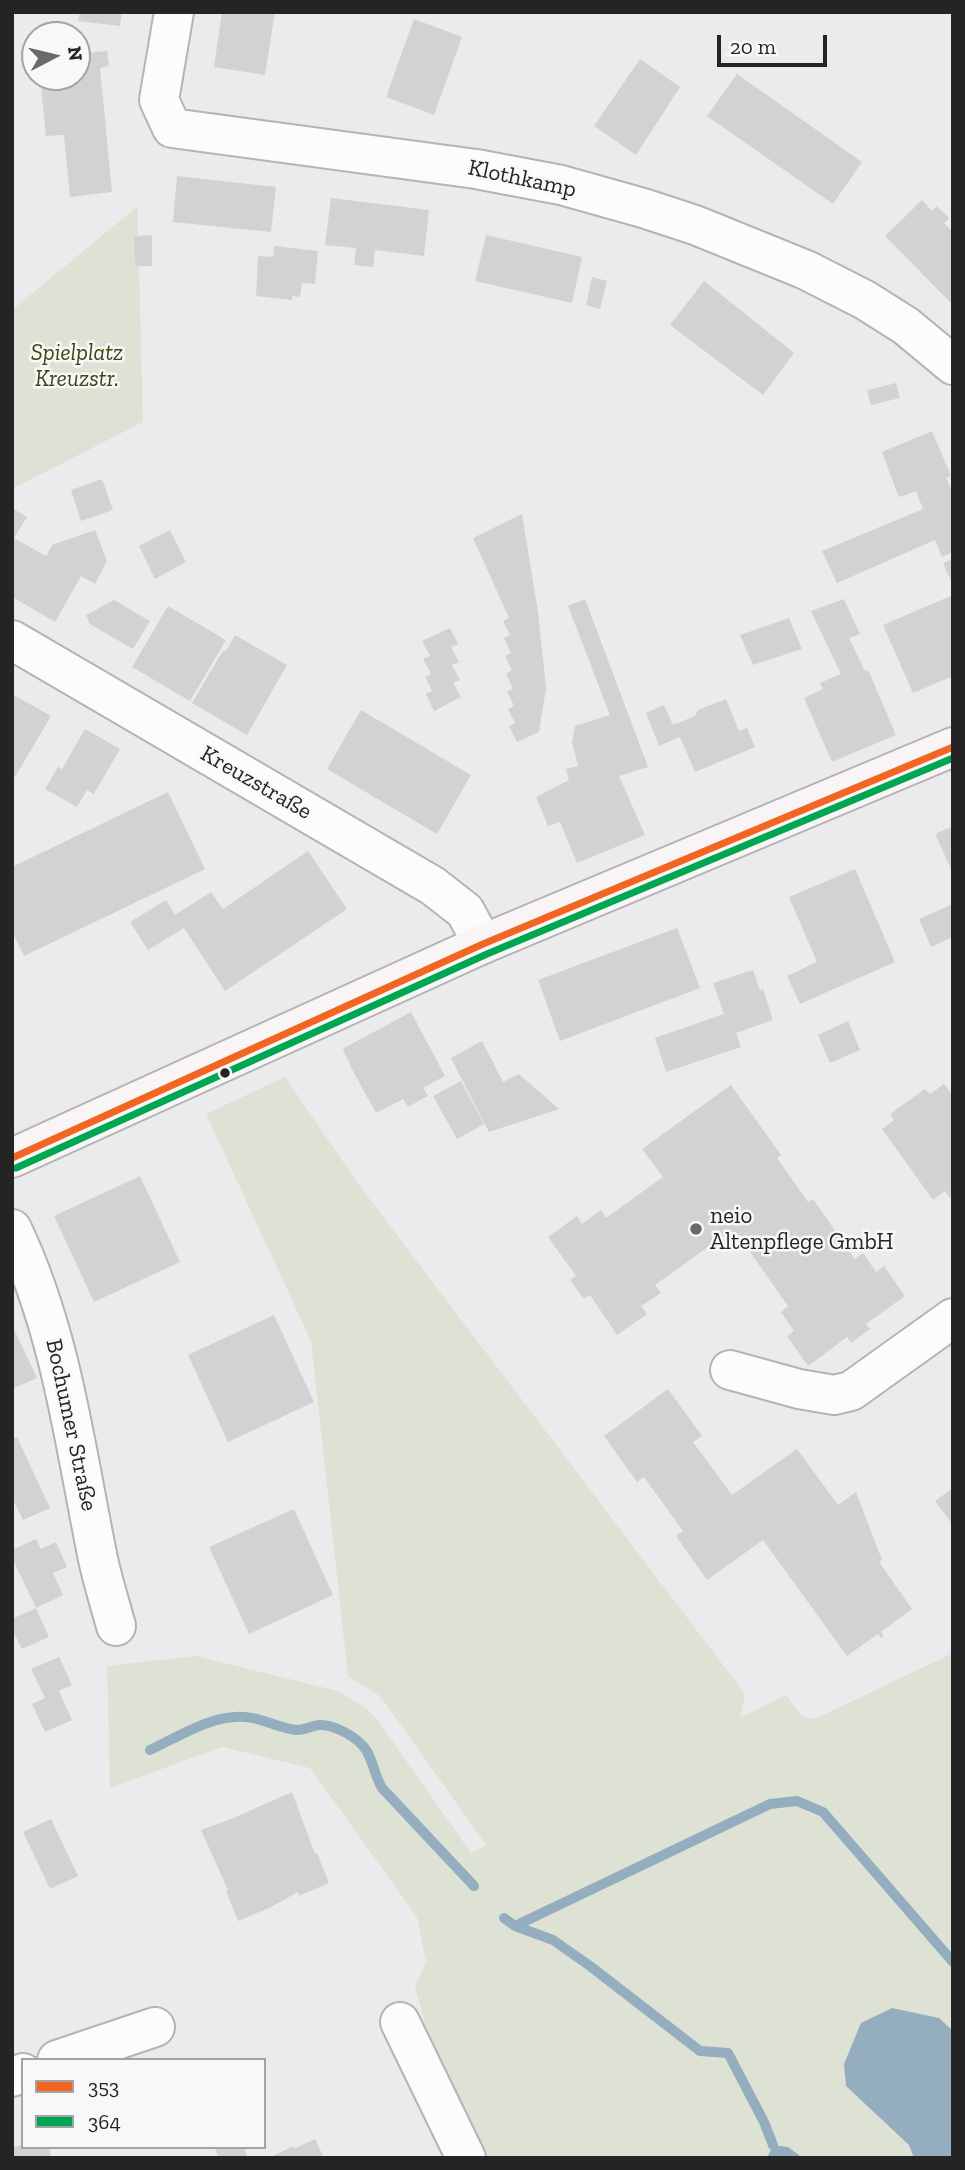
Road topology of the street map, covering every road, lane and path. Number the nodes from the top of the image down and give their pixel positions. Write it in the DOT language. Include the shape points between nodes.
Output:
graph roads {
  1 [pos="174,12"];
  2 [pos="953,365"];
  3 [pos="12,640"];
  4 [pos="953,747"];
  5 [pos="484,944"];
  6 [pos="12,1158"];
  7 [pos="12,1229"];
  8 [pos="953,1318"];
  9 [pos="730,1370"];
  10 [pos="117,1626"];
  11 [pos="400,2022"];
  12 [pos="155,2027"];
  13 [pos="63,2058"];
  14 [pos="466,2158"];
  1 -- 2 [label="street, Klothkamp" via="159,100 172,128 476,169 643,208 806,270 865,300"];
  3 -- 5 [label="street, Kreuzstraße" via="433,886 465,911"];
  4 -- 5 [label="main road"];
  5 -- 6 [label="main road"];
  7 -- 10 [label="street, Bochumer Straße" via="67,1391 99,1562"];
  8 -- 9 [label="street" via="851,1391 834,1395"];
  11 -- 14 [label="street"];
  12 -- 13 [label="street"];
}
